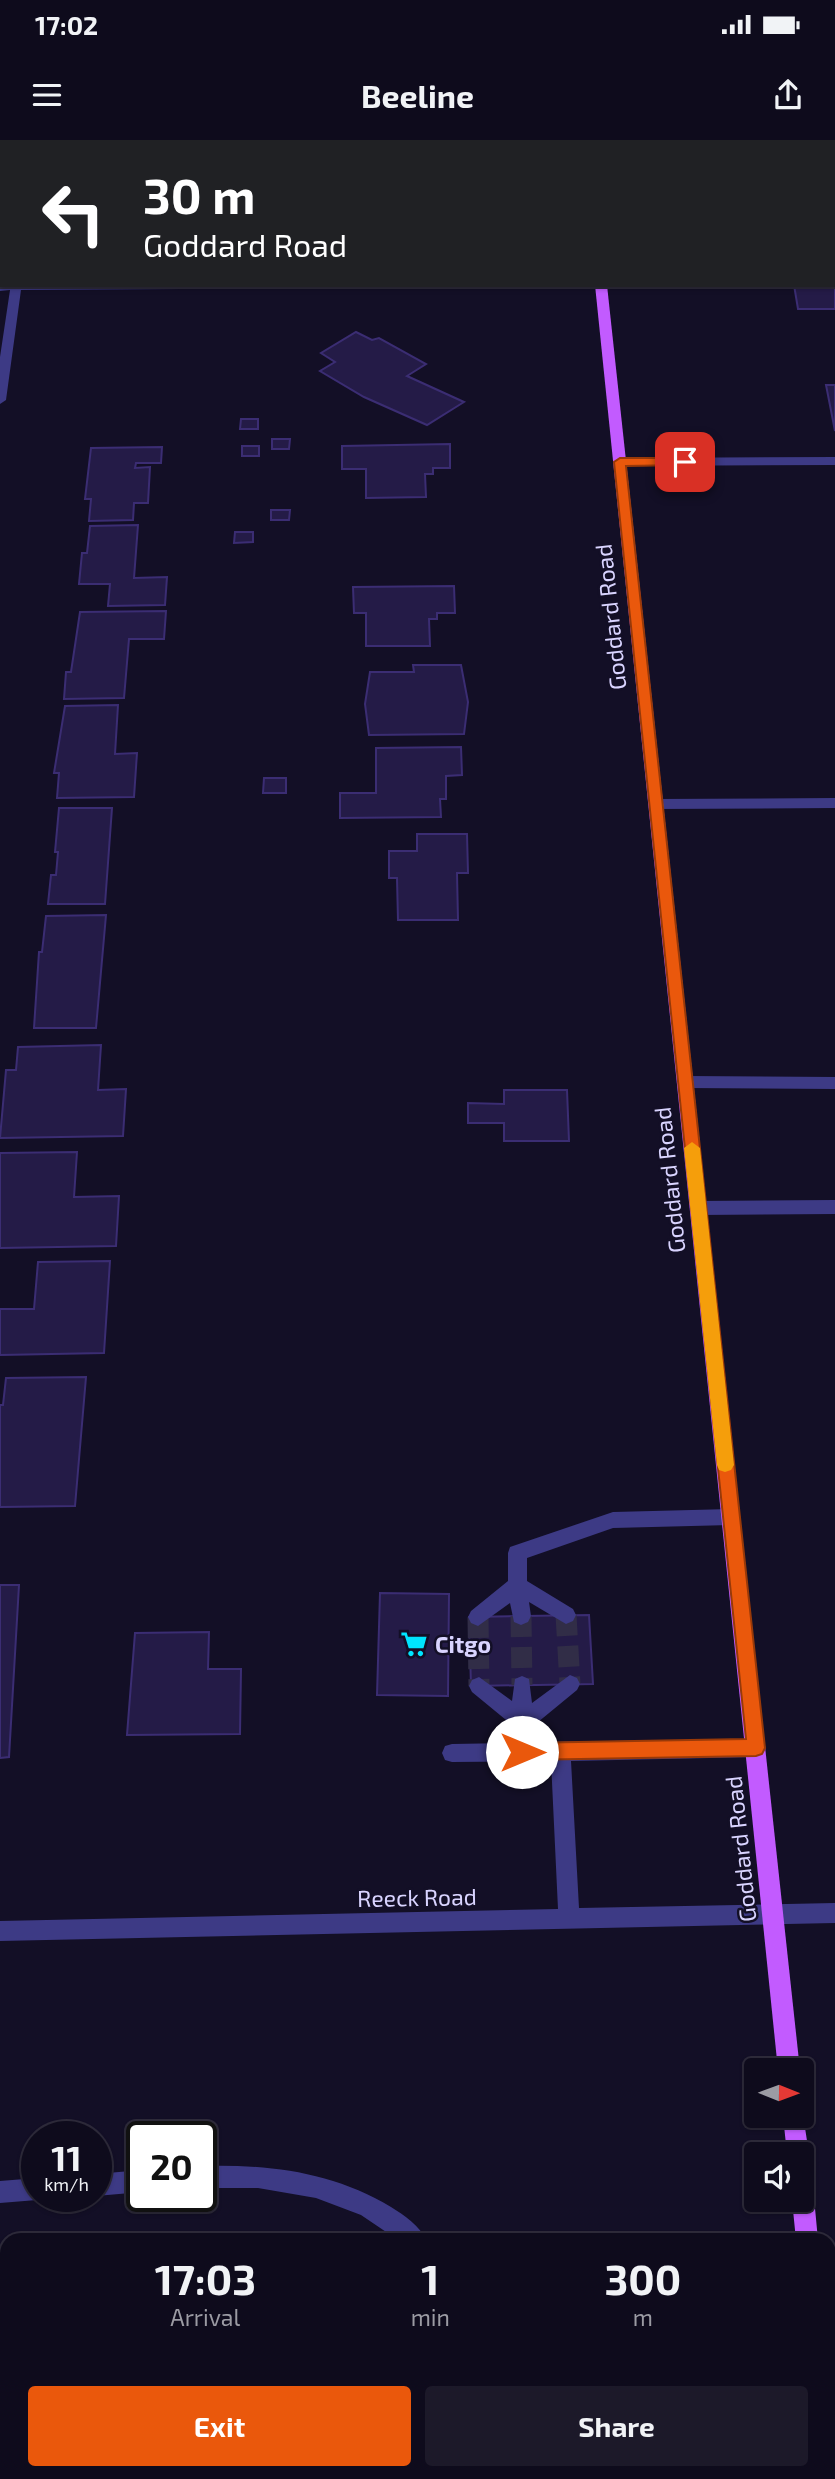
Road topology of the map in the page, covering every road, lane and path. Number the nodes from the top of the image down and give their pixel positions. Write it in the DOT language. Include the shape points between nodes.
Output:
graph roads {
  1 [pos="0,287"];
  2 [pos="16,287"];
  3 [pos="601,287"];
  4 [pos="0,400"];
  5 [pos="835,461"];
  6 [pos="620,462"];
  7 [pos="835,803"];
  8 [pos="656,804"];
  9 [pos="685,1082"];
  10 [pos="835,1083"];
  11 [pos="835,1207"];
  12 [pos="698,1208"];
  13 [pos="731,1517"];
  14 [pos="518,1585"];
  15 [pos="566,1615"];
  16 [pos="522,1616"];
  17 [pos="478,1617"];
  18 [pos="569,1684"];
  19 [pos="522,1685"];
  20 [pos="479,1686"];
  21 [pos="523,1721"];
  22 [pos="756,1748"];
  23 [pos="522,1752"];
  24 [pos="561,1752"];
  25 [pos="452,1753"];
  26 [pos="773,1913"];
  27 [pos="835,1913"];
  28 [pos="569,1920"];
  29 [pos="0,1931"];
  30 [pos="788,2058"];
  31 [pos="217,2177"];
  32 [pos="21,2190"];
  33 [pos="0,2192"];
  34 [pos="804,2212"];
  35 [pos="405,2233"];
  36 [pos="806,2233"];
  1 -- 2 [label="street"];
  2 -- 4 [label="street"];
  3 -- 6 [label="main road, Goddard Road"];
  5 -- 6 [label="street"];
  6 -- 8 [label="main road, Goddard Road"];
  7 -- 8 [label="street"];
  8 -- 9 [label="main road, Goddard Road"];
  9 -- 10 [label="street"];
  9 -- 12 [label="main road, Goddard Road"];
  11 -- 12 [label="street"];
  12 -- 13 [label="main road, Goddard Road"];
  13 -- 14 [label="street" via="613,1520 517,1553"];
  13 -- 22 [label="main road, Goddard Road"];
  14 -- 15 [label="street"];
  14 -- 16 [label="street"];
  14 -- 17 [label="street"];
  18 -- 21 [label="street"];
  19 -- 21 [label="street"];
  20 -- 21 [label="street"];
  21 -- 23 [label="street"];
  22 -- 24 [label="street"];
  22 -- 26 [label="main road, Goddard Road"];
  23 -- 24 [label="street"];
  23 -- 25 [label="street"];
  24 -- 28 [label="street"];
  26 -- 27 [label="street, Reeck Road"];
  26 -- 28 [label="street, Reeck Road"];
  26 -- 30 [label="main road, Goddard Road"];
  28 -- 29 [label="street, Reeck Road"];
  31 -- 35 [label="street" via="319,2185 373,2210"];
  32 -- 33 [label="street"];
  34 -- 36 [label="main road"];
}
